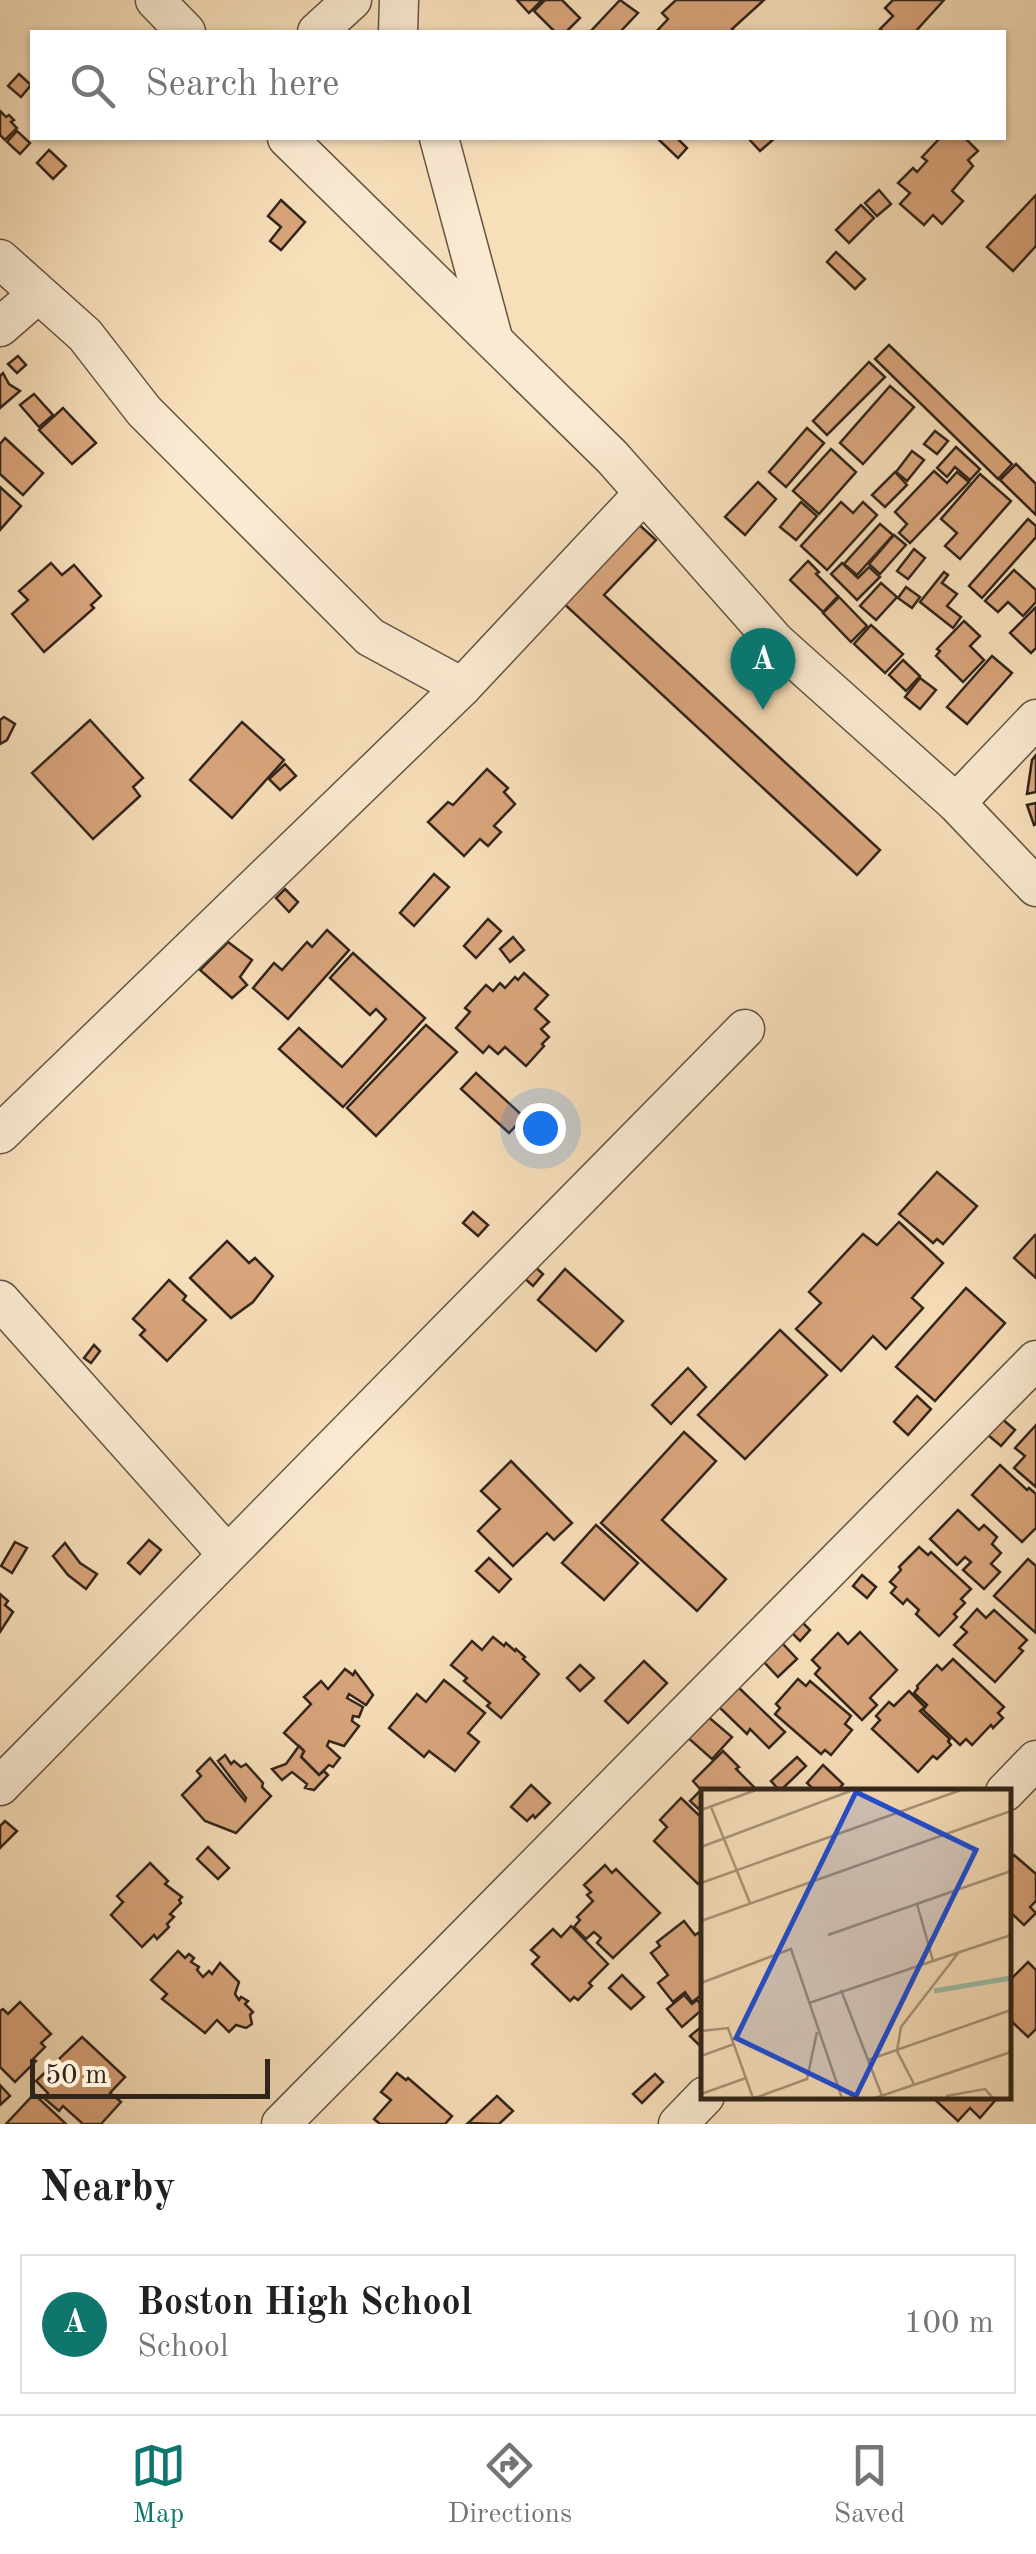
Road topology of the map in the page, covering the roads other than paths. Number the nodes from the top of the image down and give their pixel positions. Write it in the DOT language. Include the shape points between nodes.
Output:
graph roads {
  1 [pos="155,0"];
  2 [pos="352,0"];
  3 [pos="400,0"];
  4 [pos="184,30"];
  5 [pos="319,30"];
  6 [pos="398,30"];
  7 [pos="289,140"];
  8 [pos="439,140"];
  9 [pos="0,258"];
  10 [pos="38,294"];
  11 [pos="0,326"];
  12 [pos="493,338"];
  13 [pos="644,493"];
  14 [pos="462,687"];
  15 [pos="1036,718"];
  16 [pos="956,803"];
  17 [pos="1036,887"];
  18 [pos="745,1029"];
  19 [pos="0,1134"];
  20 [pos="0,1300"];
  21 [pos="1036,1360"];
  22 [pos="226,1554"];
  23 [pos="1036,1760"];
  24 [pos="0,1786"];
  25 [pos="1008,1789"];
  26 [pos="702,2099"];
  27 [pos="281,2124"];
  28 [pos="678,2124"];
  1 -- 4 [label="street"];
  2 -- 5 [label="street"];
  3 -- 6 [label="street"];
  7 -- 12 [label="street"];
  8 -- 12 [label="street"];
  9 -- 10 [label="street"];
  10 -- 11 [label="street"];
  10 -- 14 [label="street" via="84,335 144,411 370,637"];
  12 -- 13 [label="street"];
  13 -- 14 [label="street"];
  13 -- 16 [label="street" via="776,642"];
  14 -- 19 [label="street"];
  15 -- 16 [label="street"];
  16 -- 17 [label="street"];
  18 -- 22 [label="street"];
  20 -- 22 [label="street"];
  21 -- 27 [label="street"];
  22 -- 24 [label="street"];
  23 -- 25 [label="street"];
  26 -- 28 [label="street"];
}
